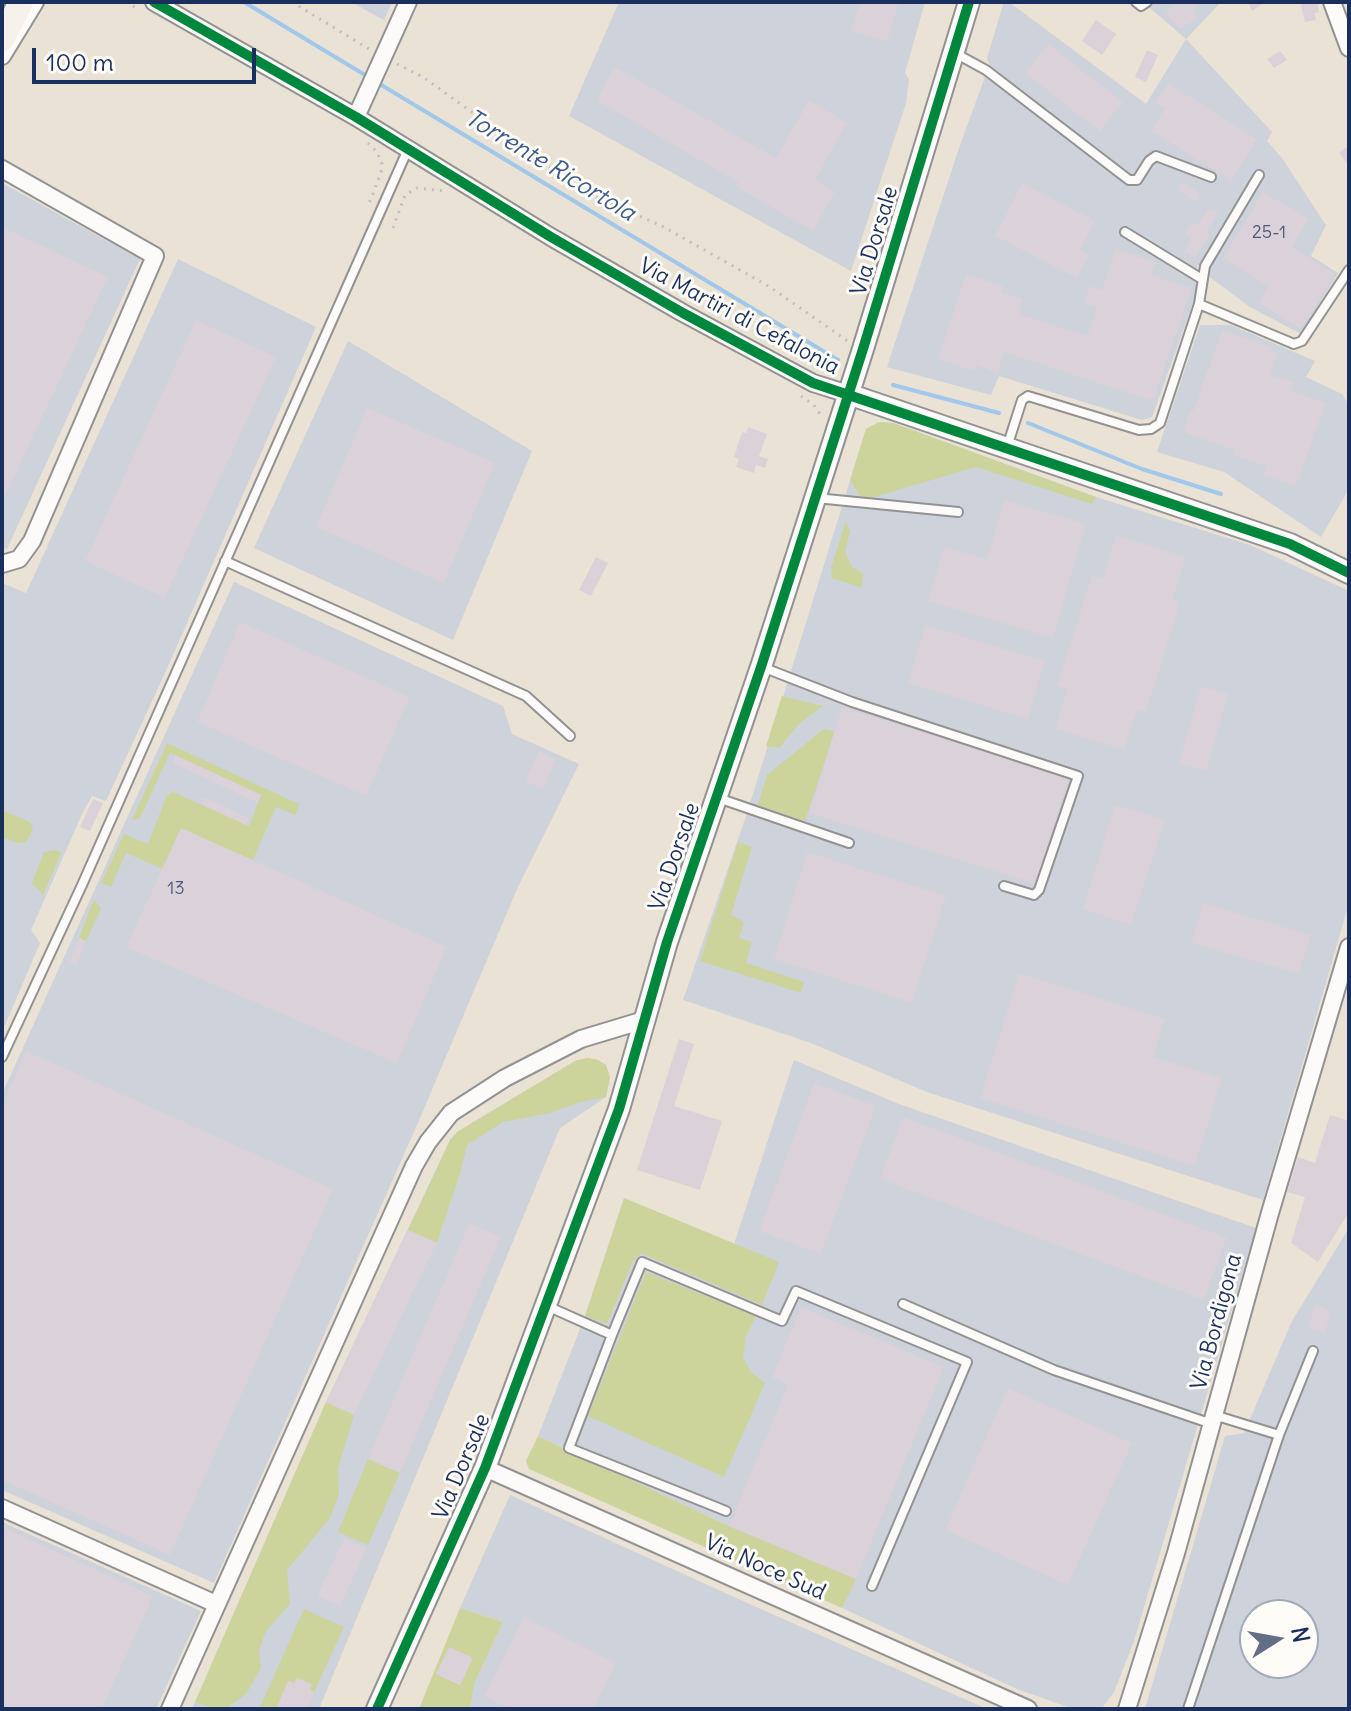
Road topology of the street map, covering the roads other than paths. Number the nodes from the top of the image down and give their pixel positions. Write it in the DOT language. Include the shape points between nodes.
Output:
graph roads {
  1 [pos="21,2"];
  2 [pos="35,2"];
  3 [pos="408,2"];
  4 [pos="969,2"];
  5 [pos="1136,2"];
  6 [pos="1147,2"];
  7 [pos="1332,2"];
  8 [pos="149,10"];
  9 [pos="2,39"];
  10 [pos="1349,48"];
  11 [pos="953,52"];
  12 [pos="2,56"];
  13 [pos="356,117"];
  14 [pos="408,149"];
  15 [pos="2,169"];
  16 [pos="1259,175"];
  17 [pos="1211,177"];
  18 [pos="1125,232"];
  19 [pos="1349,270"];
  20 [pos="1202,279"];
  21 [pos="1199,304"];
  22 [pos="848,394"];
  23 [pos="1007,448"];
  24 [pos="815,497"];
  25 [pos="958,512"];
  26 [pos="225,561"];
  27 [pos="2,564"];
  28 [pos="1349,573"];
  29 [pos="761,667"];
  30 [pos="570,736"];
  31 [pos="717,797"];
  32 [pos="849,843"];
  33 [pos="1004,886"];
  34 [pos="1349,947"];
  35 [pos="644,1020"];
  36 [pos="2,1057"];
  37 [pos="903,1304"];
  38 [pos="547,1306"];
  39 [pos="612,1335"];
  40 [pos="1313,1351"];
  41 [pos="1213,1419"];
  42 [pos="1279,1435"];
  43 [pos="485,1468"];
  44 [pos="2,1508"];
  45 [pos="726,1511"];
  46 [pos="872,1586"];
  47 [pos="216,1604"];
  48 [pos="170,1709"];
  49 [pos="377,1709"];
  50 [pos="1028,1709"];
  51 [pos="1127,1709"];
  52 [pos="1188,1709"];
  1 -- 9 [label="main road"];
  2 -- 12 [label="street"];
  3 -- 13 [label="street"];
  4 -- 11 [label="street, Via Dorsale"];
  5 -- 6 [label="lane"];
  7 -- 10 [label="street"];
  8 -- 13 [label="street, Via Martiri di Cefalonia"];
  11 -- 17 [label="lane" via="986,70 1129,180 1137,180 1156,156"];
  11 -- 22 [label="street, Via Dorsale"];
  13 -- 14 [label="street, Via Martiri di Cefalonia"];
  14 -- 22 [label="street, Via Martiri di Cefalonia" via="683,313 813,383"];
  14 -- 26 [label="lane"];
  15 -- 27 [label="street" via="155,256 32,541 19,559"];
  16 -- 20 [label="lane"];
  18 -- 20 [label="lane"];
  19 -- 21 [label="lane" via="1302,341 1294,344"];
  20 -- 21 [label="lane"];
  21 -- 23 [label="lane" via="1160,423 1139,430 1028,396 1022,400"];
  22 -- 23 [label="street, Via Martiri di Cefalonia"];
  22 -- 24 [label="street, Via Dorsale"];
  23 -- 28 [label="street, Via Martiri di Cefalonia" via="1290,544"];
  24 -- 25 [label="lane"];
  24 -- 29 [label="street, Via Dorsale"];
  26 -- 30 [label="lane" via="526,696"];
  26 -- 36 [label="lane"];
  29 -- 31 [label="street, Via Dorsale"];
  29 -- 33 [label="lane" via="1078,776 1039,890 1034,895"];
  31 -- 32 [label="lane"];
  31 -- 35 [label="street, Via Dorsale"];
  34 -- 41 [label="street, Via Bordigona"];
  35 -- 38 [label="street, Via Dorsale" via="619,1109"];
  35 -- 47 [label="street" via="581,1039 505,1078 464,1103 438,1127 414,1166"];
  37 -- 41 [label="lane" via="1054,1370"];
  38 -- 39 [label="lane"];
  38 -- 43 [label="street, Via Dorsale"];
  39 -- 45 [label="lane" via="569,1448"];
  39 -- 46 [label="lane" via="642,1262 782,1321 796,1291 967,1362"];
  40 -- 42 [label="lane"];
  41 -- 42 [label="lane"];
  41 -- 51 [label="street, Via Bordigona"];
  42 -- 52 [label="lane"];
  43 -- 49 [label="street, Via Dorsale"];
  43 -- 50 [label="street, Via Noce Sud"];
  44 -- 47 [label="street"];
  47 -- 48 [label="street"];
}
